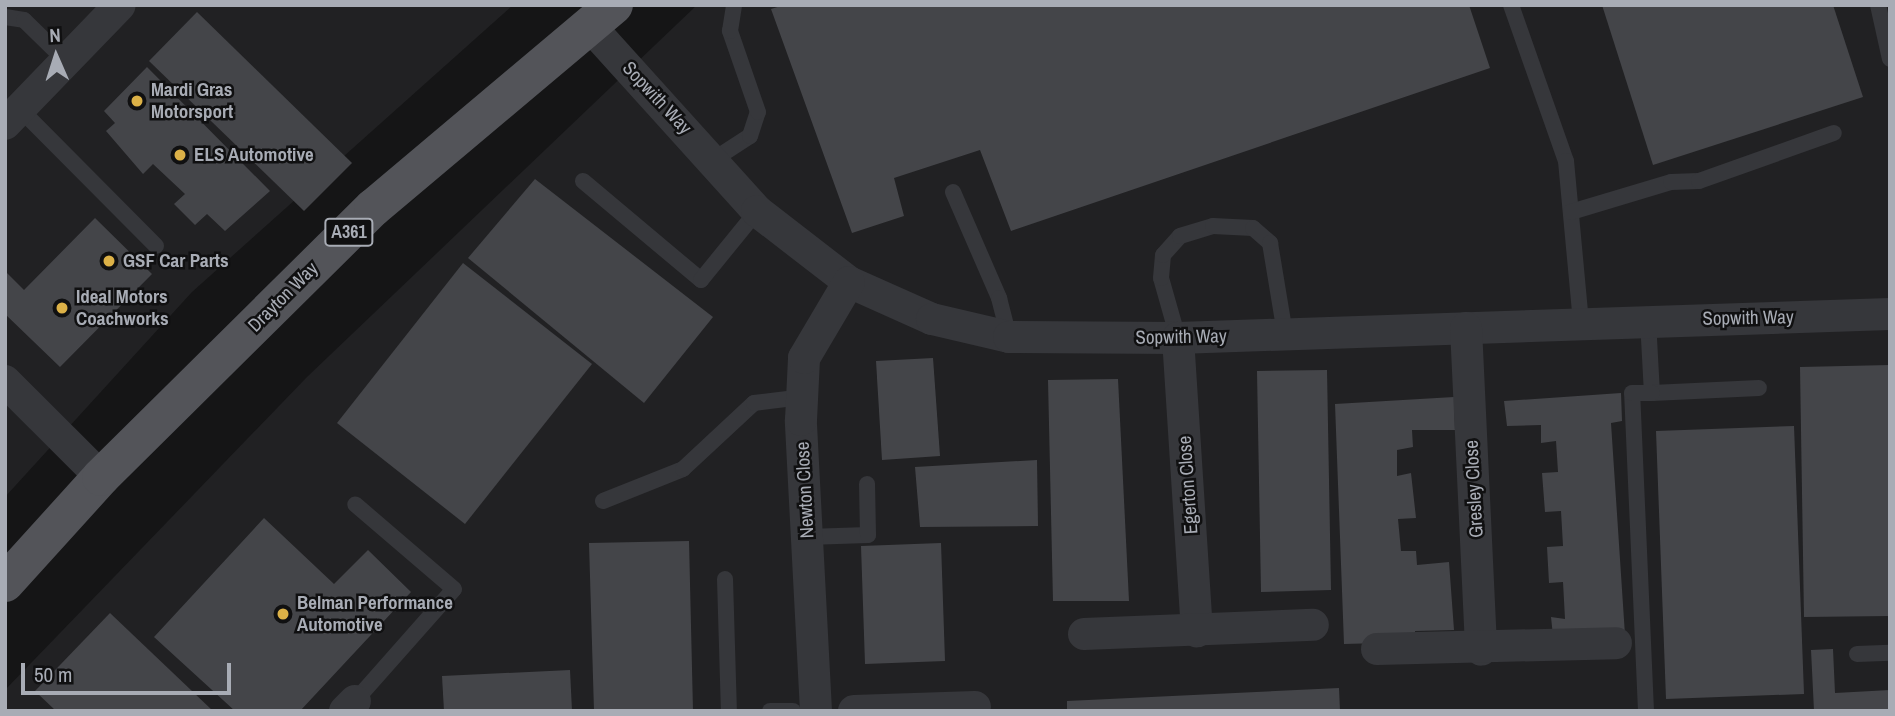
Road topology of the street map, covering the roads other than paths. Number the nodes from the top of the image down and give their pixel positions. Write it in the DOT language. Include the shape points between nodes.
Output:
graph roads {
  1 [pos="120,5"];
  2 [pos="734,5"];
  3 [pos="1511,5"];
  4 [pos="1878,5"];
  5 [pos="601,15"];
  6 [pos="5,17"];
  7 [pos="1890,59"];
  8 [pos="66,61"];
  9 [pos="12,117"];
  10 [pos="1834,133"];
  11 [pos="713,160"];
  12 [pos="583,181"];
  13 [pos="953,192"];
  14 [pos="757,211"];
  15 [pos="1571,212"];
  16 [pos="156,246"];
  17 [pos="849,282"];
  18 [pos="1890,314"];
  19 [pos="1648,320"];
  20 [pos="1581,322"];
  21 [pos="1466,328"];
  22 [pos="1285,334"];
  23 [pos="1009,337"];
  24 [pos="1178,338"];
  25 [pos="5,381"];
  26 [pos="1759,388"];
  27 [pos="1653,393"];
  28 [pos="802,397"];
  29 [pos="101,477"];
  30 [pos="867,484"];
  31 [pos="603,501"];
  32 [pos="355,504"];
  33 [pos="807,537"];
  34 [pos="725,579"];
  35 [pos="5,583"];
  36 [pos="1313,625"];
  37 [pos="1197,631"];
  38 [pos="1084,634"];
  39 [pos="1616,643"];
  40 [pos="1377,649"];
  41 [pos="1481,650"];
  42 [pos="1890,653"];
  43 [pos="1857,654"];
  44 [pos="350,706"];
  45 [pos="975,707"];
  46 [pos="729,711"];
  47 [pos="770,711"];
  48 [pos="793,711"];
  49 [pos="816,711"];
  50 [pos="854,711"];
  51 [pos="1646,711"];
  1 -- 8 [label="street"];
  2 -- 11 [label="lane" via="730,31 758,112 750,136"];
  3 -- 15 [label="lane" via="1566,161"];
  4 -- 7 [label="lane"];
  5 -- 11 [label="street, Sopwith Way"];
  5 -- 29 [label="main road, Drayton Way / A361" via="373,208"];
  6 -- 8 [label="lane" via="24,20"];
  8 -- 9 [label="street"];
  9 -- 16 [label="lane"];
  10 -- 15 [label="lane" via="1699,181 1671,182"];
  11 -- 14 [label="street, Sopwith Way"];
  12 -- 14 [label="lane" via="701,280"];
  13 -- 23 [label="lane" via="999,298"];
  14 -- 17 [label="street, Sopwith Way"];
  15 -- 20 [label="lane"];
  17 -- 23 [label="street, Sopwith Way" via="932,319"];
  17 -- 28 [label="street, Newton Close" via="804,358"];
  18 -- 19 [label="street, Sopwith Way"];
  19 -- 20 [label="street, Sopwith Way"];
  19 -- 27 [label="lane"];
  20 -- 21 [label="street, Sopwith Way"];
  21 -- 22 [label="street, Sopwith Way"];
  21 -- 41 [label="street, Gresley Close"];
  22 -- 24 [label="street, Sopwith Way"];
  22 -- 24 [label="lane" via="1270,243 1253,228 1213,226 1180,236 1163,255 1161,278"];
  23 -- 24 [label="street, Sopwith Way"];
  24 -- 37 [label="street, Egerton Close"];
  25 -- 29 [label="street"];
  26 -- 27 [label="lane"];
  27 -- 51 [label="lane" via="1632,393"];
  28 -- 31 [label="lane" via="754,403 683,469"];
  28 -- 33 [label="street, Newton Close"];
  29 -- 35 [label="main road, Drayton Way / A361"];
  30 -- 33 [label="lane" via="868,535"];
  32 -- 44 [label="lane" via="454,589"];
  33 -- 49 [label="street, Newton Close"];
  34 -- 46 [label="lane"];
  36 -- 37 [label="street"];
  37 -- 38 [label="street"];
  39 -- 41 [label="street"];
  40 -- 41 [label="street"];
  42 -- 43 [label="lane"];
  45 -- 50 [label="street"];
  47 -- 48 [label="lane"];
}
